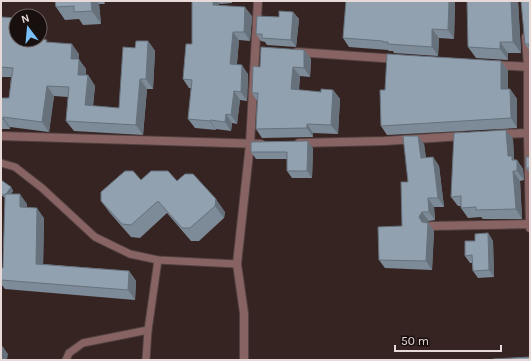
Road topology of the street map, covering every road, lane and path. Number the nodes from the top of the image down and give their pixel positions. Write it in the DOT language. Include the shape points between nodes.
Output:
graph roads {
  1 [pos="258,1"];
  2 [pos="525,30"];
  3 [pos="287,52"];
  4 [pos="404,59"];
  5 [pos="489,64"];
  6 [pos="529,67"];
  7 [pos="528,133"];
  8 [pos="490,135"];
  9 [pos="1,136"];
  10 [pos="474,136"];
  11 [pos="266,143"];
  12 [pos="290,143"];
  13 [pos="250,144"];
  14 [pos="1,163"];
  15 [pos="530,224"];
  16 [pos="431,226"];
  17 [pos="530,228"];
  18 [pos="158,260"];
  19 [pos="237,264"];
  20 [pos="148,330"];
  21 [pos="66,360"];
  22 [pos="146,360"];
  23 [pos="244,360"];
  1 -- 13 [label="street" via="260,50"];
  2 -- 6 [label="street"];
  3 -- 4 [label="street"];
  5 -- 6 [label="street"];
  6 -- 7 [label="street"];
  7 -- 8 [label="street"];
  7 -- 15 [label="street"];
  9 -- 13 [label="street"];
  10 -- 12 [label="street"];
  11 -- 13 [label="street"];
  13 -- 19 [label="street"];
  14 -- 18 [label="lane" via="15,167 42,188 95,237 130,254"];
  15 -- 16 [label="street"];
  15 -- 17 [label="street"];
  18 -- 19 [label="lane"];
  18 -- 20 [label="lane"];
  19 -- 23 [label="street" via="244,313"];
  20 -- 21 [label="lane" via="83,343 69,354"];
  20 -- 22 [label="lane"];
}
